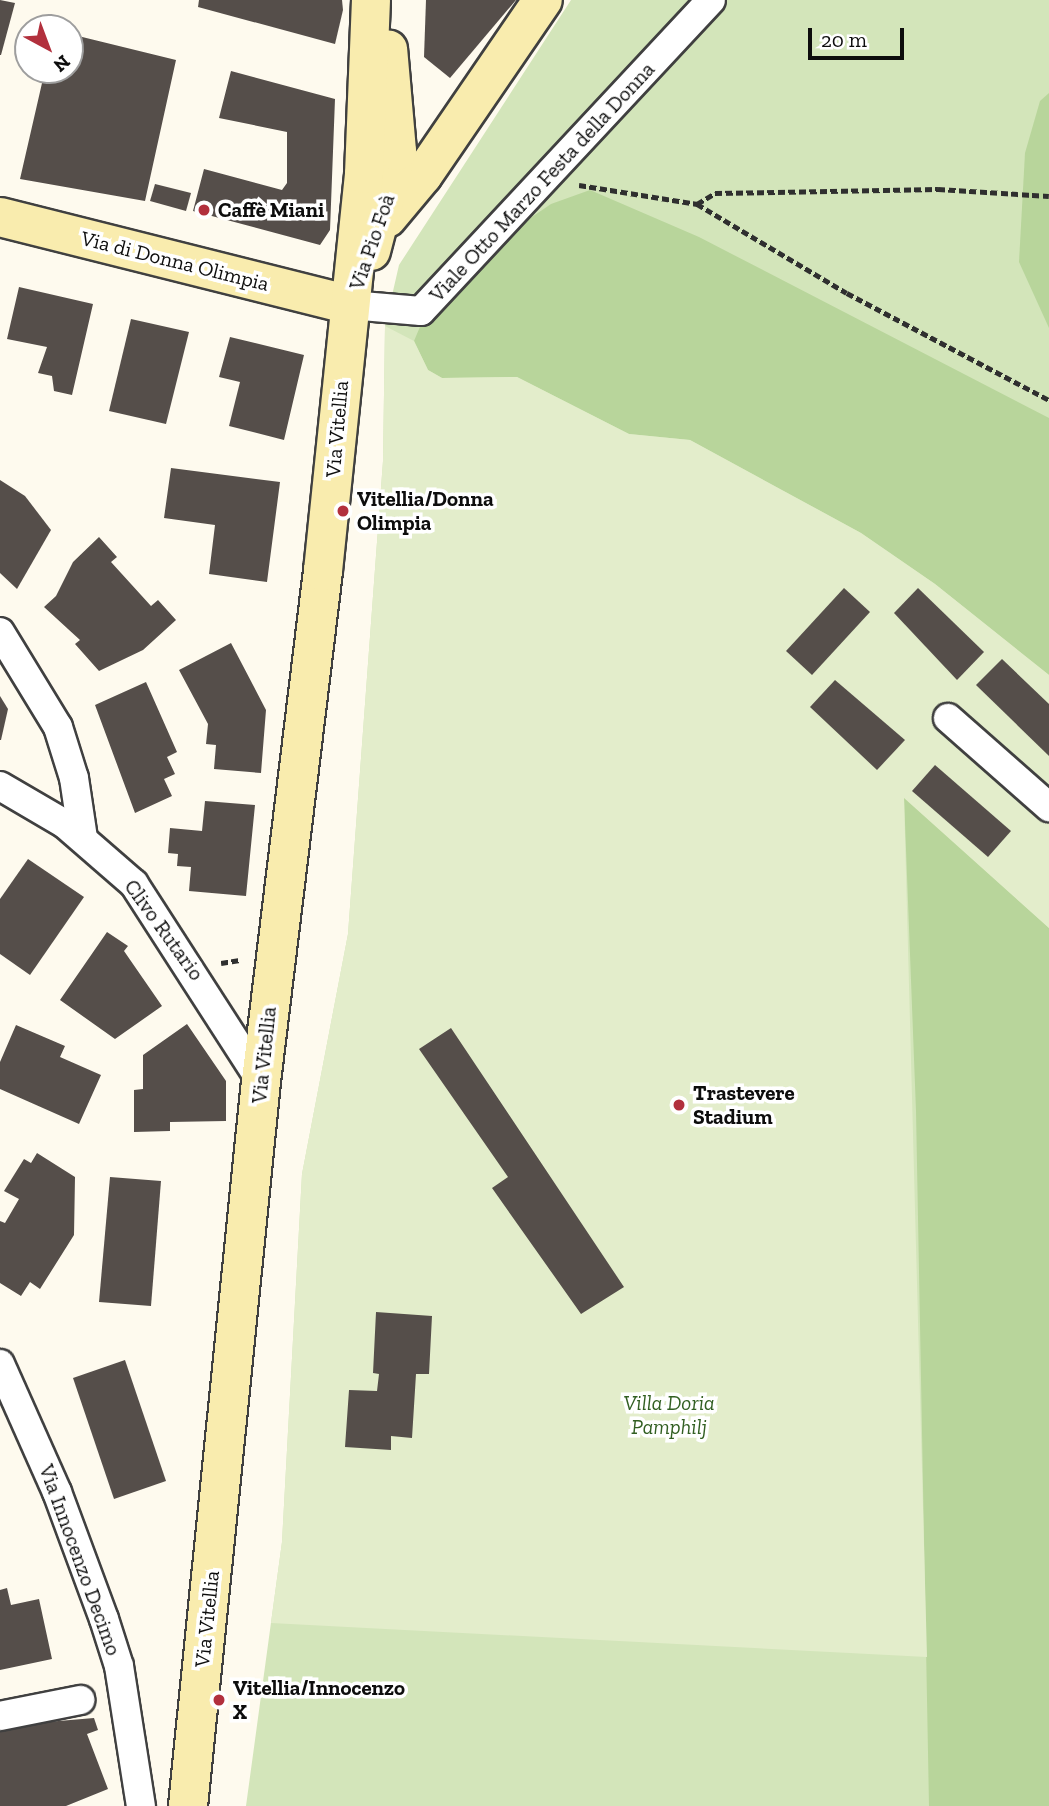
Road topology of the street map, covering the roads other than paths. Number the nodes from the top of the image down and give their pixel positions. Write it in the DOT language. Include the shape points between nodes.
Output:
graph roads {
  1 [pos="371,0"];
  2 [pos="384,0"];
  3 [pos="543,0"];
  4 [pos="711,0"];
  5 [pos="0,217"];
  6 [pos="370,221"];
  7 [pos="350,305"];
  8 [pos="0,632"];
  9 [pos="948,718"];
  10 [pos="0,786"];
  11 [pos="1049,807"];
  12 [pos="83,838"];
  13 [pos="261,1081"];
  14 [pos="0,1364"];
  15 [pos="80,1700"];
  16 [pos="0,1716"];
  17 [pos="141,1806"];
  18 [pos="188,1806"];
  1 -- 6 [label="street, Via Pio Foà"];
  2 -- 6 [label="street, Via Pio Foà" via="397,151"];
  3 -- 6 [label="street" via="424,174"];
  4 -- 7 [label="street, Viale Otto Marzo Festa della Donna" via="421,311"];
  5 -- 7 [label="street, Via di Donna Olimpia"];
  6 -- 7 [label="street, Via Pio Foà"];
  7 -- 13 [label="street, Via Vitellia"];
  8 -- 12 [label="street" via="58,727 74,778"];
  9 -- 11 [label="street"];
  10 -- 12 [label="street, Clivo Rutario"];
  12 -- 13 [label="street, Clivo Rutario" via="134,884 192,967"];
  13 -- 18 [label="street, Via Vitellia"];
  14 -- 17 [label="street, Via Innocenzo Decimo" via="57,1492 119,1666"];
  15 -- 16 [label="street"];
}
